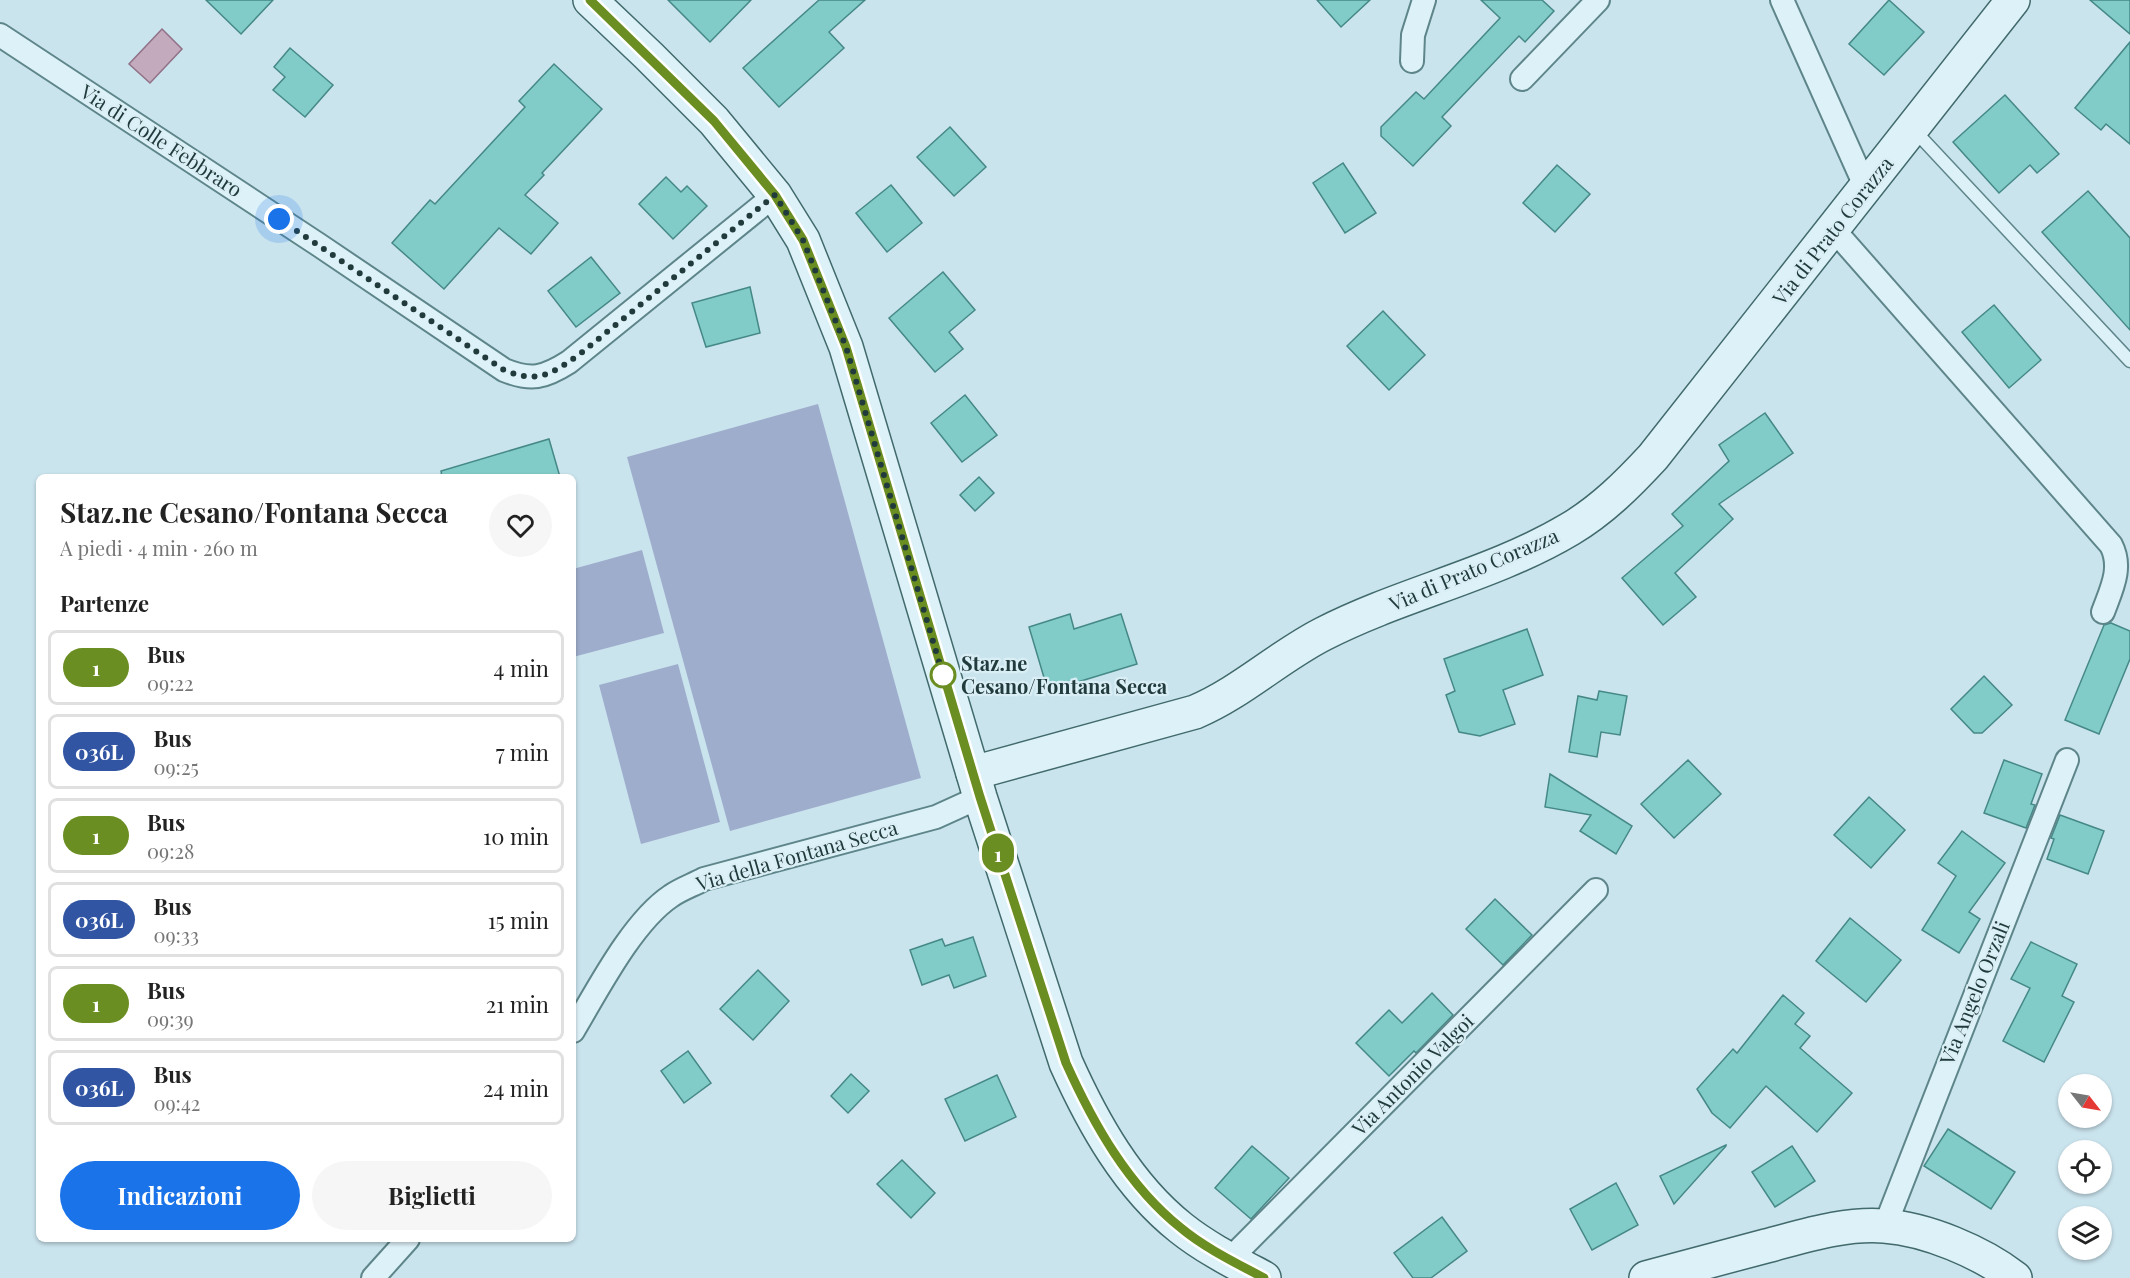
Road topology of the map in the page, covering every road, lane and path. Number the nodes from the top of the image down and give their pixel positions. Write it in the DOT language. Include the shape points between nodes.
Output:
graph roads {
  1 [pos="590,0"];
  2 [pos="1424,0"];
  3 [pos="1598,0"];
  4 [pos="1782,0"];
  5 [pos="2013,0"];
  6 [pos="0,35"];
  7 [pos="1412,61"];
  8 [pos="1522,79"];
  9 [pos="1913,129"];
  10 [pos="1866,188"];
  11 [pos="775,195"];
  12 [pos="1834,230"];
  13 [pos="2130,361"];
  14 [pos="2103,612"];
  15 [pos="2067,760"];
  16 [pos="976,785"];
  17 [pos="1596,890"];
  18 [pos="576,1026"];
  19 [pos="1885,1226"];
  20 [pos="405,1242"];
  21 [pos="1230,1259"];
  22 [pos="374,1278"];
  23 [pos="1264,1278"];
  24 [pos="1646,1278"];
  25 [pos="2015,1278"];
  1 -- 11 [label="street" via="714,121"];
  2 -- 7 [label="street" via="1413,35"];
  3 -- 8 [label="street"];
  4 -- 10 [label="street"];
  5 -- 9 [label="street, Via di Prato Corazza"];
  6 -- 11 [label="street, Via di Colle Febbraro" via="513,374 535,378 580,354"];
  9 -- 10 [label="street, Via di Prato Corazza"];
  9 -- 13 [label="lane"];
  10 -- 12 [label="street, Via di Prato Corazza"];
  11 -- 16 [label="street" via="803,240 846,347"];
  12 -- 14 [label="street" via="2111,545 2116,574"];
  12 -- 16 [label="street, Via di Prato Corazza" via="1653,457 1613,497 1572,528 1520,554 1323,634 1229,696 1195,712"];
  15 -- 19 [label="street, Via Angelo Orzali"];
  16 -- 18 [label="street, Via della Fontana Secca" via="936,817 704,879 671,895 654,909 612,965"];
  16 -- 21 [label="street" via="1066,1063 1083,1102 1119,1159 1163,1211 1196,1239"];
  17 -- 21 [label="street, Via Antonio Valgoi"];
  19 -- 24 [label="street" via="1830,1230"];
  19 -- 25 [label="street" via="1951,1244 2001,1267"];
  20 -- 22 [label="street"];
  21 -- 23 [label="street"];
}
